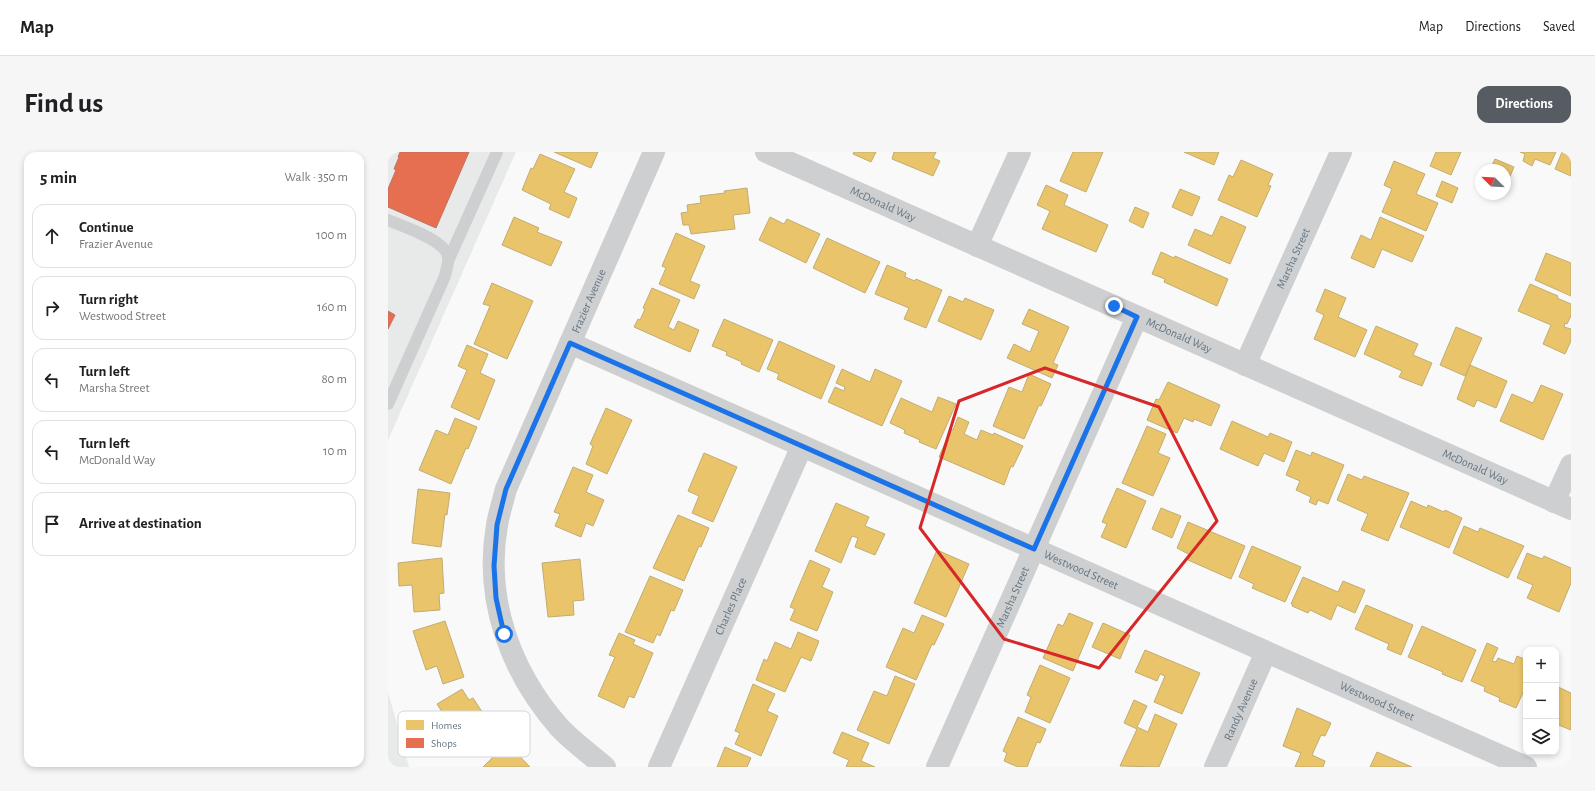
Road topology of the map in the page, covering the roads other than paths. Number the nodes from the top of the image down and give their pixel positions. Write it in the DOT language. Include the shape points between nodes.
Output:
graph roads {
  1 [pos="497,152"];
  2 [pos="654,152"];
  3 [pos="766,152"];
  4 [pos="1020,152"];
  5 [pos="1341,152"];
  6 [pos="388,220"];
  7 [pos="977,246"];
  8 [pos="449,259"];
  9 [pos="1137,317"];
  10 [pos="570,343"];
  11 [pos="1245,364"];
  12 [pos="388,404"];
  13 [pos="802,446"];
  14 [pos="1571,465"];
  15 [pos="1563,505"];
  16 [pos="1034,549"];
  17 [pos="1266,652"];
  18 [pos="1495,761"];
  19 [pos="605,767"];
  20 [pos="659,767"];
  21 [pos="937,767"];
  22 [pos="1215,767"];
  23 [pos="1526,767"];
  1 -- 8 [label="lane"];
  2 -- 10 [label="street, Frazier Avenue"];
  3 -- 7 [label="street, McDonald Way"];
  4 -- 7 [label="street"];
  5 -- 11 [label="street, Marsha Street"];
  6 -- 8 [label="lane" via="439,244 447,252"];
  7 -- 9 [label="street, McDonald Way"];
  8 -- 12 [label="lane" via="445,276"];
  9 -- 11 [label="street, McDonald Way"];
  9 -- 16 [label="street, Marsha Street"];
  10 -- 13 [label="street, Westwood Street"];
  10 -- 19 [label="street, Frazier Avenue" via="506,489 497,525 494,566 496,592 504,634 518,668 537,700 560,728"];
  11 -- 15 [label="street, McDonald Way"];
  13 -- 16 [label="street, Westwood Street"];
  13 -- 20 [label="street, Charles Place"];
  14 -- 15 [label="street"];
  16 -- 17 [label="street, Westwood Street"];
  16 -- 21 [label="street, Marsha Street"];
  17 -- 18 [label="street, Westwood Street"];
  17 -- 22 [label="street, Randy Avenue"];
  18 -- 23 [label="street, Westwood Street"];
}
